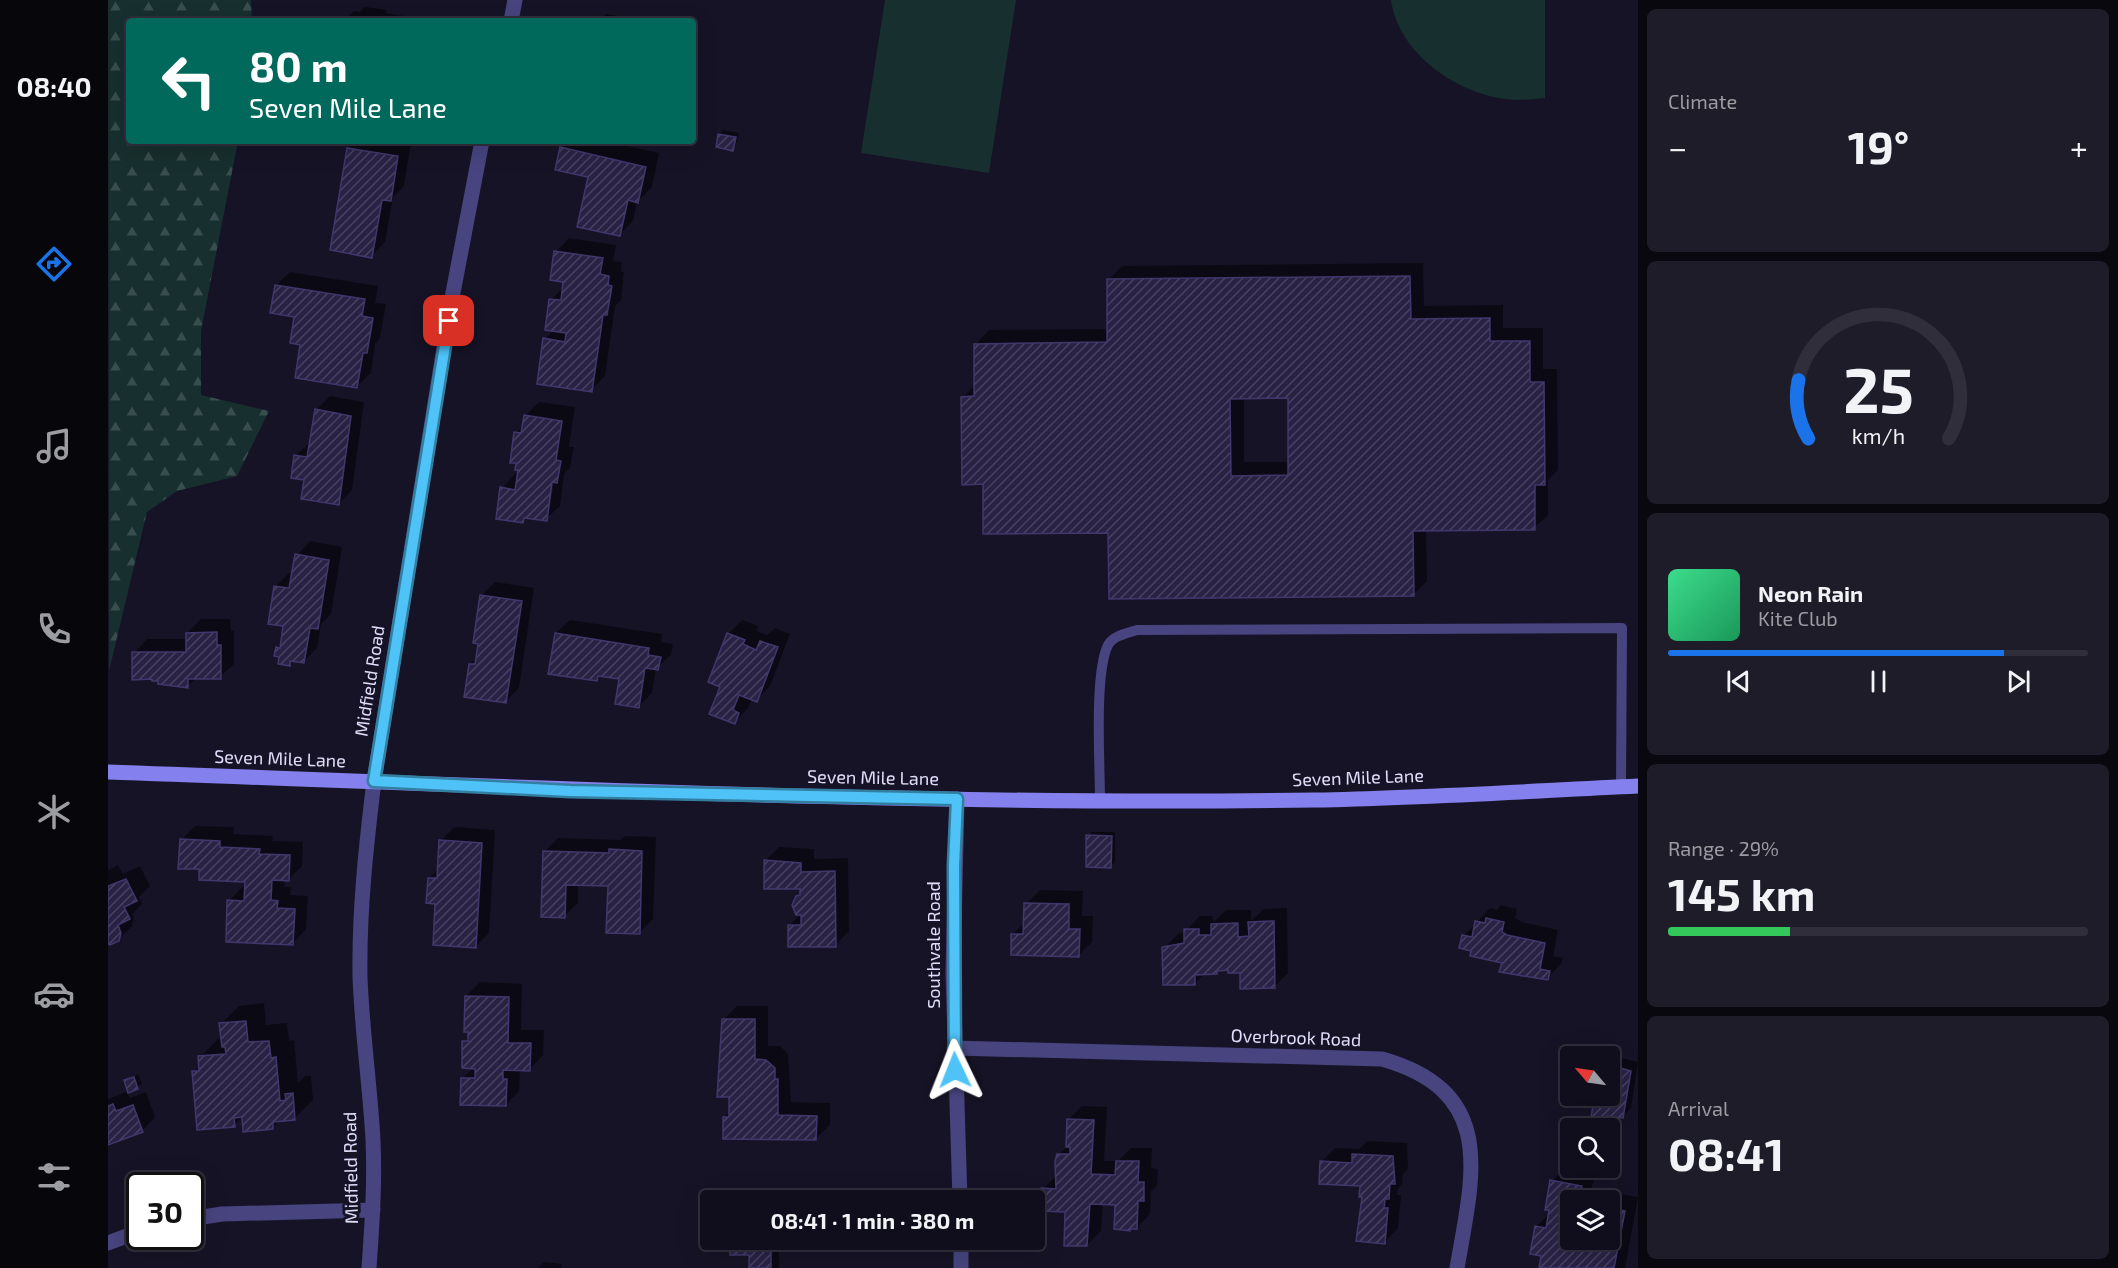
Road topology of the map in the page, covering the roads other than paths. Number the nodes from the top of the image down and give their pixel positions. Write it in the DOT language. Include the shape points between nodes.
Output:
graph roads {
  1 [pos="515,0"];
  2 [pos="512,18"];
  3 [pos="481,144"];
  4 [pos="108,772"];
  5 [pos="374,781"];
  6 [pos="1621,786"];
  7 [pos="1638,786"];
  8 [pos="957,799"];
  9 [pos="1100,799"];
  10 [pos="954,1048"];
  11 [pos="960,1190"];
  12 [pos="373,1210"];
  13 [pos="204,1217"];
  14 [pos="126,1236"];
  15 [pos="108,1243"];
  16 [pos="961,1250"];
  17 [pos="369,1268"];
  18 [pos="961,1268"];
  19 [pos="1457,1268"];
  1 -- 2 [label="street"];
  3 -- 5 [label="street, Midfield Road" via="452,298"];
  4 -- 5 [label="street, Seven Mile Lane"];
  5 -- 8 [label="street, Seven Mile Lane" via="570,791"];
  5 -- 12 [label="street, Midfield Road" via="360,912 360,979 373,1141"];
  6 -- 7 [label="street, Seven Mile Lane"];
  6 -- 9 [label="street, Seven Mile Lane" via="1317,800"];
  6 -- 9 [label="lane" via="1622,628 1137,630 1109,643 1101,671"];
  8 -- 9 [label="street, Seven Mile Lane"];
  8 -- 10 [label="street, Southvale Road"];
  10 -- 11 [label="street, Southvale Road"];
  10 -- 19 [label="street, Overbrook Road" via="1382,1059 1406,1066 1446,1095 1461,1115 1470,1137 1473,1163"];
  12 -- 13 [label="street"];
  12 -- 17 [label="street, Midfield Road"];
  14 -- 15 [label="street"];
  16 -- 18 [label="street"];
}
